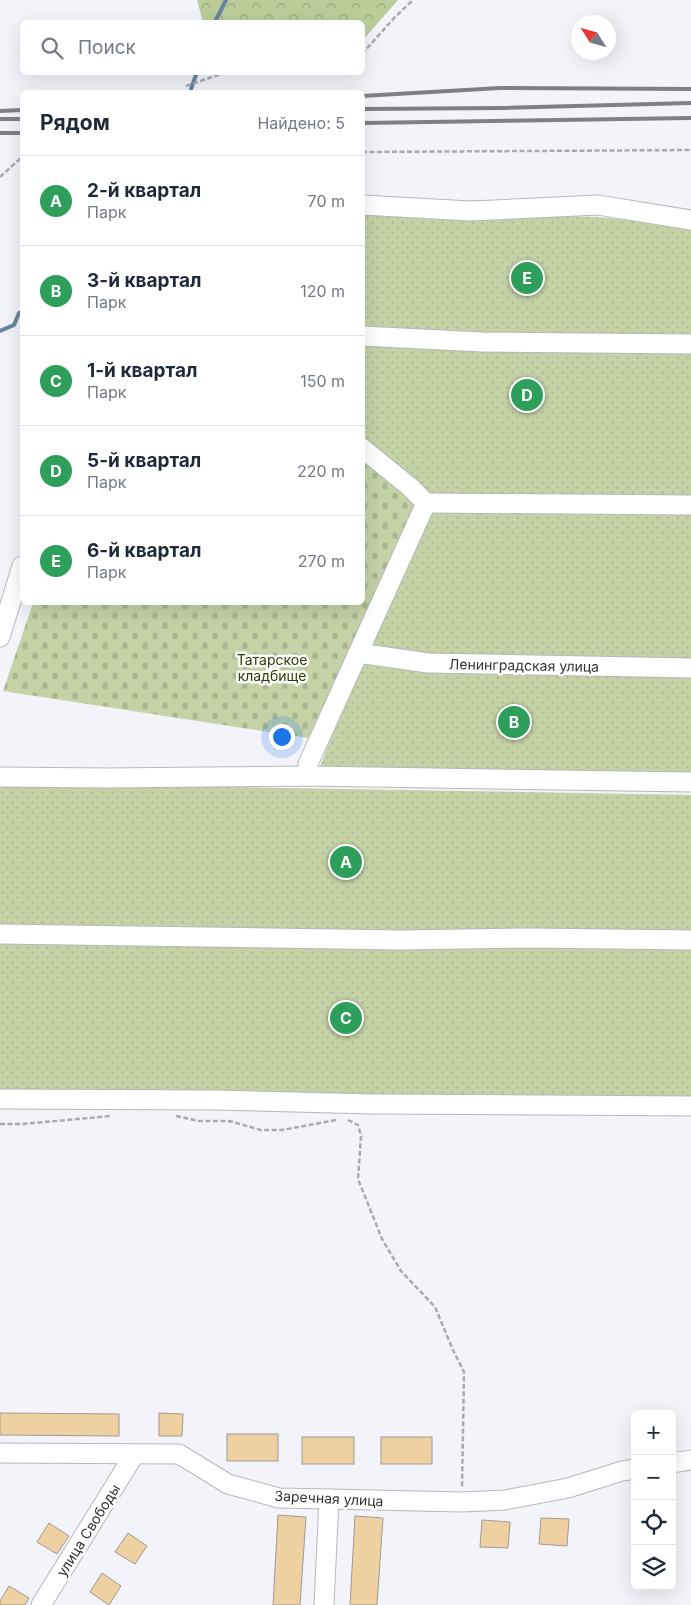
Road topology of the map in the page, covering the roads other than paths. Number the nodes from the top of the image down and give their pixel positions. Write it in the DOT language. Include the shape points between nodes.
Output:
graph roads {
  1 [pos="365,205"];
  2 [pos="691,220"];
  3 [pos="365,336"];
  4 [pos="691,344"];
  5 [pos="365,450"];
  6 [pos="426,504"];
  7 [pos="691,505"];
  8 [pos="20,572"];
  9 [pos="0,637"];
  10 [pos="358,653"];
  11 [pos="691,668"];
  12 [pos="308,776"];
  13 [pos="0,777"];
  14 [pos="691,782"];
  15 [pos="0,934"];
  16 [pos="691,940"];
  17 [pos="0,1099"];
  18 [pos="691,1106"];
  19 [pos="0,1453"];
  20 [pos="134,1455"];
  21 [pos="691,1460"];
  22 [pos="676,1462"];
  23 [pos="631,1470"];
  24 [pos="329,1499"];
  25 [pos="41,1605"];
  26 [pos="324,1605"];
  1 -- 2 [label="street" via="471,211 598,205"];
  3 -- 4 [label="street" via="482,342"];
  5 -- 6 [label="street"];
  6 -- 7 [label="street"];
  6 -- 10 [label="street"];
  8 -- 9 [label="street"];
  10 -- 11 [label="street, Ленинградская улица" via="428,663"];
  10 -- 12 [label="street" via="308,764"];
  12 -- 13 [label="street"];
  12 -- 14 [label="street"];
  15 -- 16 [label="street" via="401,940"];
  17 -- 18 [label="street"];
  19 -- 20 [label="street, Заречная улица"];
  20 -- 24 [label="street, Заречная улица" via="179,1454 228,1484 279,1498"];
  20 -- 25 [label="street, улица Свободы"];
  21 -- 22 [label="street"];
  23 -- 24 [label="street, Заречная улица" via="568,1488 505,1500"];
  24 -- 26 [label="street"];
}
